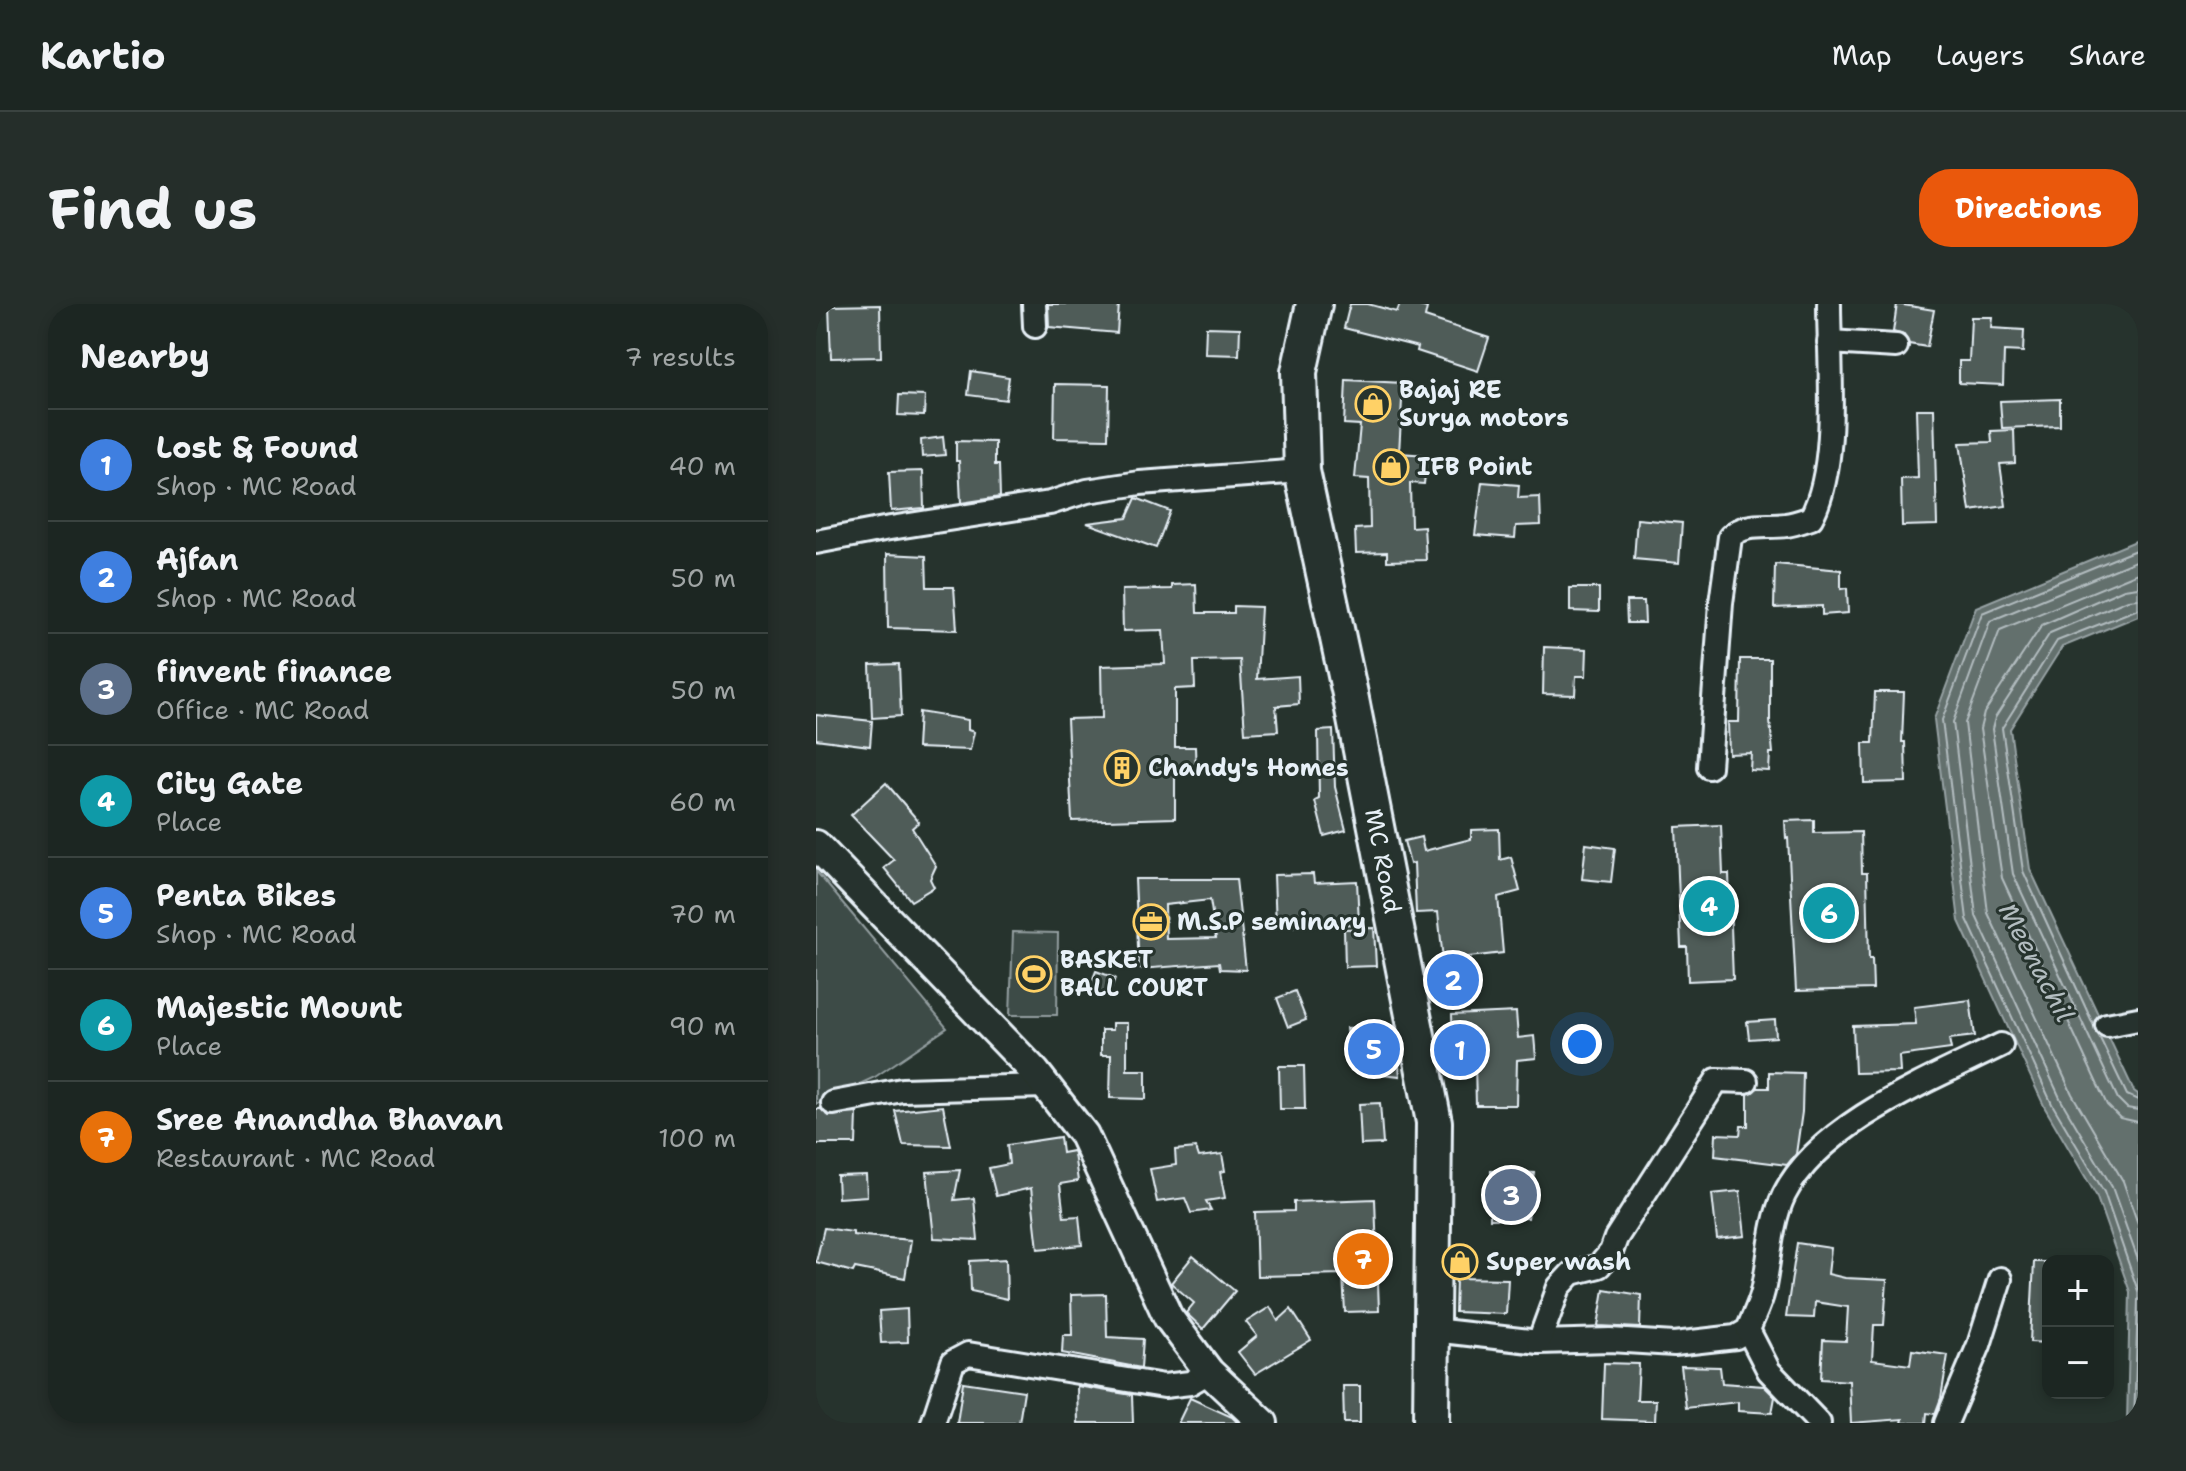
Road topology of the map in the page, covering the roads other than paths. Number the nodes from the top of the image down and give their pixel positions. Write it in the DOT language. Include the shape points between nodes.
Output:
graph roads {
  1 [pos="1314,304"];
  2 [pos="1829,304"];
  3 [pos="1829,342"];
  4 [pos="1896,346"];
  5 [pos="1302,471"];
  6 [pos="816,542"];
  7 [pos="1709,767"];
  8 [pos="816,845"];
  9 [pos="2138,1019"];
  10 [pos="2107,1025"];
  11 [pos="2001,1045"];
  12 [pos="1746,1081"];
  13 [pos="1047,1086"];
  14 [pos="833,1103"];
  15 [pos="2000,1279"];
  16 [pos="1433,1330"];
  17 [pos="1748,1330"];
  18 [pos="1539,1342"];
  19 [pos="1209,1372"];
  20 [pos="933,1423"];
  21 [pos="1263,1423"];
  22 [pos="1431,1423"];
  23 [pos="1819,1423"];
  24 [pos="1946,1423"];
  1 -- 5 [label="main road, MC Road" via="1299,372"];
  2 -- 3 [label="street"];
  3 -- 4 [label="street"];
  3 -- 7 [label="street" via="1830,432 1818,505 1811,518 1747,527 1730,537"];
  5 -- 6 [label="street" via="1113,487 1050,503"];
  5 -- 16 [label="main road, MC Road" via="1434,1122"];
  8 -- 13 [label="street"];
  9 -- 10 [label="street"];
  11 -- 17 [label="street" via="1895,1098 1849,1126 1805,1164 1784,1196 1763,1294"];
  12 -- 18 [label="street" via="1717,1080 1611,1252 1599,1266 1572,1273 1559,1287"];
  13 -- 14 [label="street" via="902,1090"];
  13 -- 19 [label="street" via="1084,1135 1168,1317"];
  15 -- 24 [label="street"];
  16 -- 18 [label="street"];
  16 -- 22 [label="main road, MC Road"];
  17 -- 18 [label="street" via="1736,1337 1674,1344"];
  17 -- 23 [label="street" via="1769,1371"];
  19 -- 20 [label="street" via="1190,1383 1164,1386 968,1354 953,1362"];
  19 -- 21 [label="street"];
}
